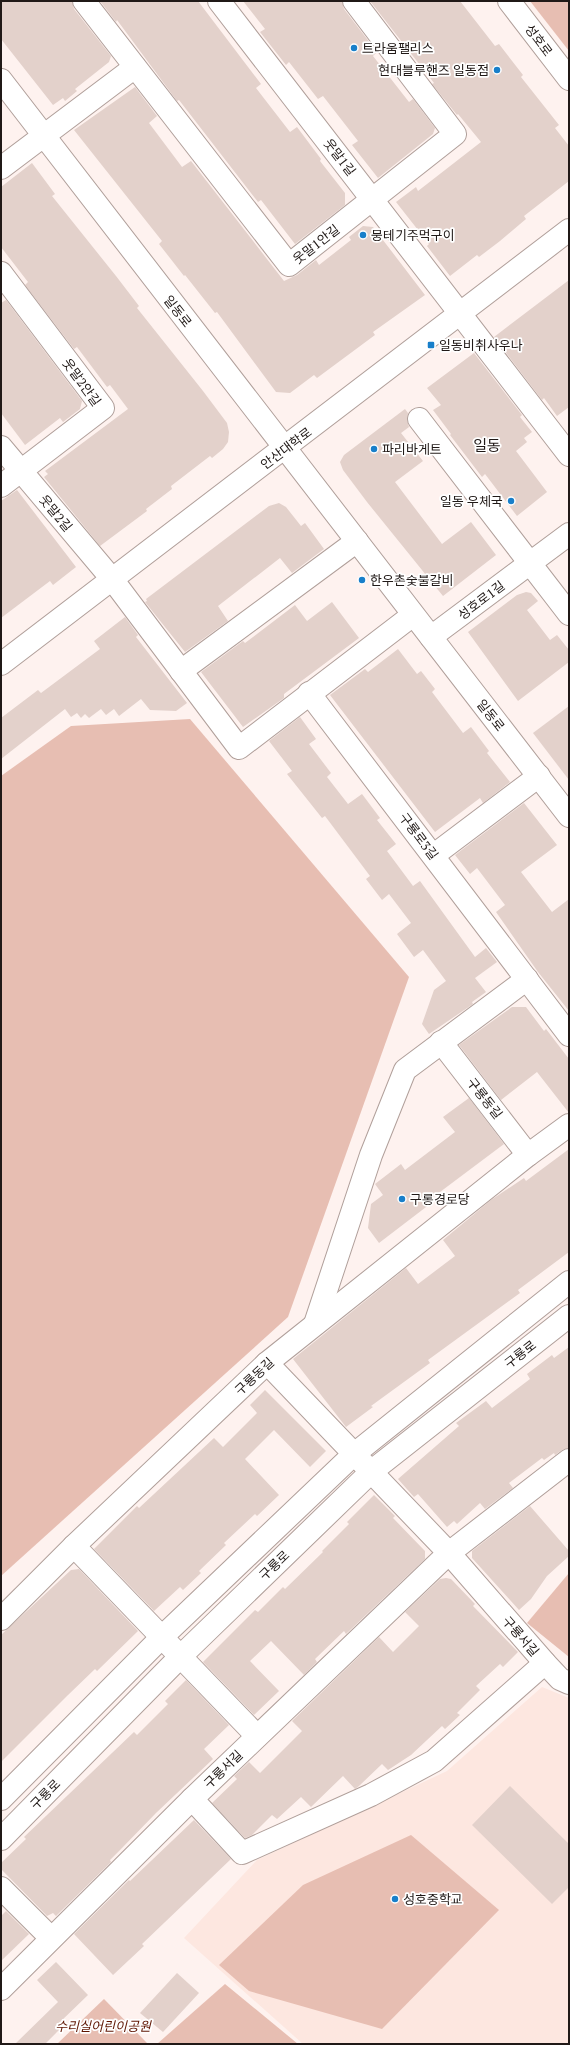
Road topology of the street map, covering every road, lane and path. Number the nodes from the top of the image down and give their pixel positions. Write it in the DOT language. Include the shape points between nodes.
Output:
graph roads {
  1 [pos="84,1"];
  2 [pos="219,1"];
  3 [pos="354,1"];
  4 [pos="509,1"];
  5 [pos="135,67"];
  6 [pos="569,79"];
  7 [pos="1,80"];
  8 [pos="44,136"];
  9 [pos="1,168"];
  10 [pos="372,200"];
  11 [pos="569,230"];
  12 [pos="1,272"];
  13 [pos="461,313"];
  14 [pos="419,419"];
  15 [pos="1,447"];
  16 [pos="284,449"];
  17 [pos="569,455"];
  18 [pos="20,471"];
  19 [pos="1,486"];
  20 [pos="569,534"];
  21 [pos="357,541"];
  22 [pos="531,563"];
  23 [pos="112,579"];
  24 [pos="569,614"];
  25 [pos="413,615"];
  26 [pos="431,637"];
  27 [pos="1,664"];
  28 [pos="181,671"];
  29 [pos="309,693"];
  30 [pos="538,776"];
  31 [pos="569,816"];
  32 [pos="434,855"];
  33 [pos="527,979"];
  34 [pos="569,1035"];
  35 [pos="441,1042"];
  36 [pos="569,1125"];
  37 [pos="528,1155"];
  38 [pos="569,1282"];
  39 [pos="569,1316"];
  40 [pos="315,1324"];
  41 [pos="267,1363"];
  42 [pos="353,1455"];
  43 [pos="569,1460"];
  44 [pos="372,1471"];
  45 [pos="74,1546"];
  46 [pos="449,1553"];
  47 [pos="1,1619"];
  48 [pos="163,1636"];
  49 [pos="182,1656"];
  50 [pos="545,1663"];
  51 [pos="569,1683"];
  52 [pos="258,1736"];
  53 [pos="192,1798"];
  54 [pos="1,1799"];
  55 [pos="1,1839"];
  56 [pos="1,1888"];
  57 [pos="51,1938"];
  58 [pos="1,1989"];
  1 -- 5 [label="street, 웃말1안길"];
  2 -- 10 [label="street, 웃말1길"];
  3 -- 10 [label="street, 웃말1안길" via="455,134"];
  4 -- 6 [label="street, 성호로"];
  5 -- 8 [label="street"];
  5 -- 10 [label="street, 웃말1안길" via="289,265"];
  7 -- 8 [label="street, 일동로"];
  8 -- 9 [label="street"];
  8 -- 16 [label="street, 일동로"];
  10 -- 13 [label="street, 웃말1길"];
  11 -- 13 [label="street, 안산대학로"];
  12 -- 18 [label="street, 웃말2안길" via="103,408"];
  13 -- 16 [label="street, 안산대학로"];
  13 -- 17 [label="street, 웃말1길"];
  14 -- 22 [label="street"];
  15 -- 18 [label="street, 웃말2길"];
  16 -- 21 [label="street, 일동로"];
  16 -- 23 [label="street, 안산대학로"];
  18 -- 19 [label="street, 웃말2안길"];
  18 -- 23 [label="street, 웃말2길"];
  20 -- 22 [label="street, 성호로1길"];
  21 -- 25 [label="street, 일동로"];
  21 -- 28 [label="street"];
  22 -- 24 [label="street"];
  22 -- 26 [label="street, 성호로1길"];
  23 -- 27 [label="street, 안산대학로"];
  23 -- 28 [label="street, 웃말2길"];
  25 -- 26 [label="street, 일동로"];
  25 -- 29 [label="street"];
  26 -- 30 [label="street, 일동로"];
  28 -- 29 [label="street, 웃말2길" via="239,748"];
  29 -- 32 [label="street, 구룡로3길"];
  30 -- 31 [label="street, 일동로"];
  30 -- 32 [label="street"];
  32 -- 33 [label="street, 구룡로3길"];
  33 -- 34 [label="street, 구룡로3길"];
  33 -- 35 [label="street"];
  35 -- 37 [label="street, 구룡동길"];
  35 -- 40 [label="street" via="405,1070 371,1155"];
  36 -- 37 [label="street, 구룡동길"];
  37 -- 40 [label="street, 구룡동길"];
  38 -- 42 [label="street, 구룡로"];
  39 -- 44 [label="street, 구룡로"];
  40 -- 41 [label="street, 구룡동길"];
  41 -- 42 [label="street"];
  41 -- 45 [label="street, 구룡동길"];
  42 -- 44 [label="street"];
  42 -- 48 [label="street, 구룡로"];
  43 -- 46 [label="street, 구룡서길"];
  44 -- 46 [label="street"];
  44 -- 49 [label="street, 구룡로"];
  45 -- 47 [label="street, 구룡동길"];
  45 -- 48 [label="street"];
  46 -- 50 [label="street, 구룡서길"];
  46 -- 52 [label="street, 구룡서길"];
  48 -- 49 [label="street"];
  48 -- 54 [label="street, 구룡로"];
  49 -- 52 [label="street"];
  49 -- 55 [label="street, 구룡로"];
  50 -- 51 [label="street" via="560,1679"];
  50 -- 53 [label="street, 구룡서길" via="434,1761 370,1795 242,1853"];
  52 -- 53 [label="street, 구룡서길"];
  53 -- 57 [label="street, 구룡서길"];
  56 -- 57 [label="street"];
  57 -- 58 [label="street, 구룡서길"];
}
